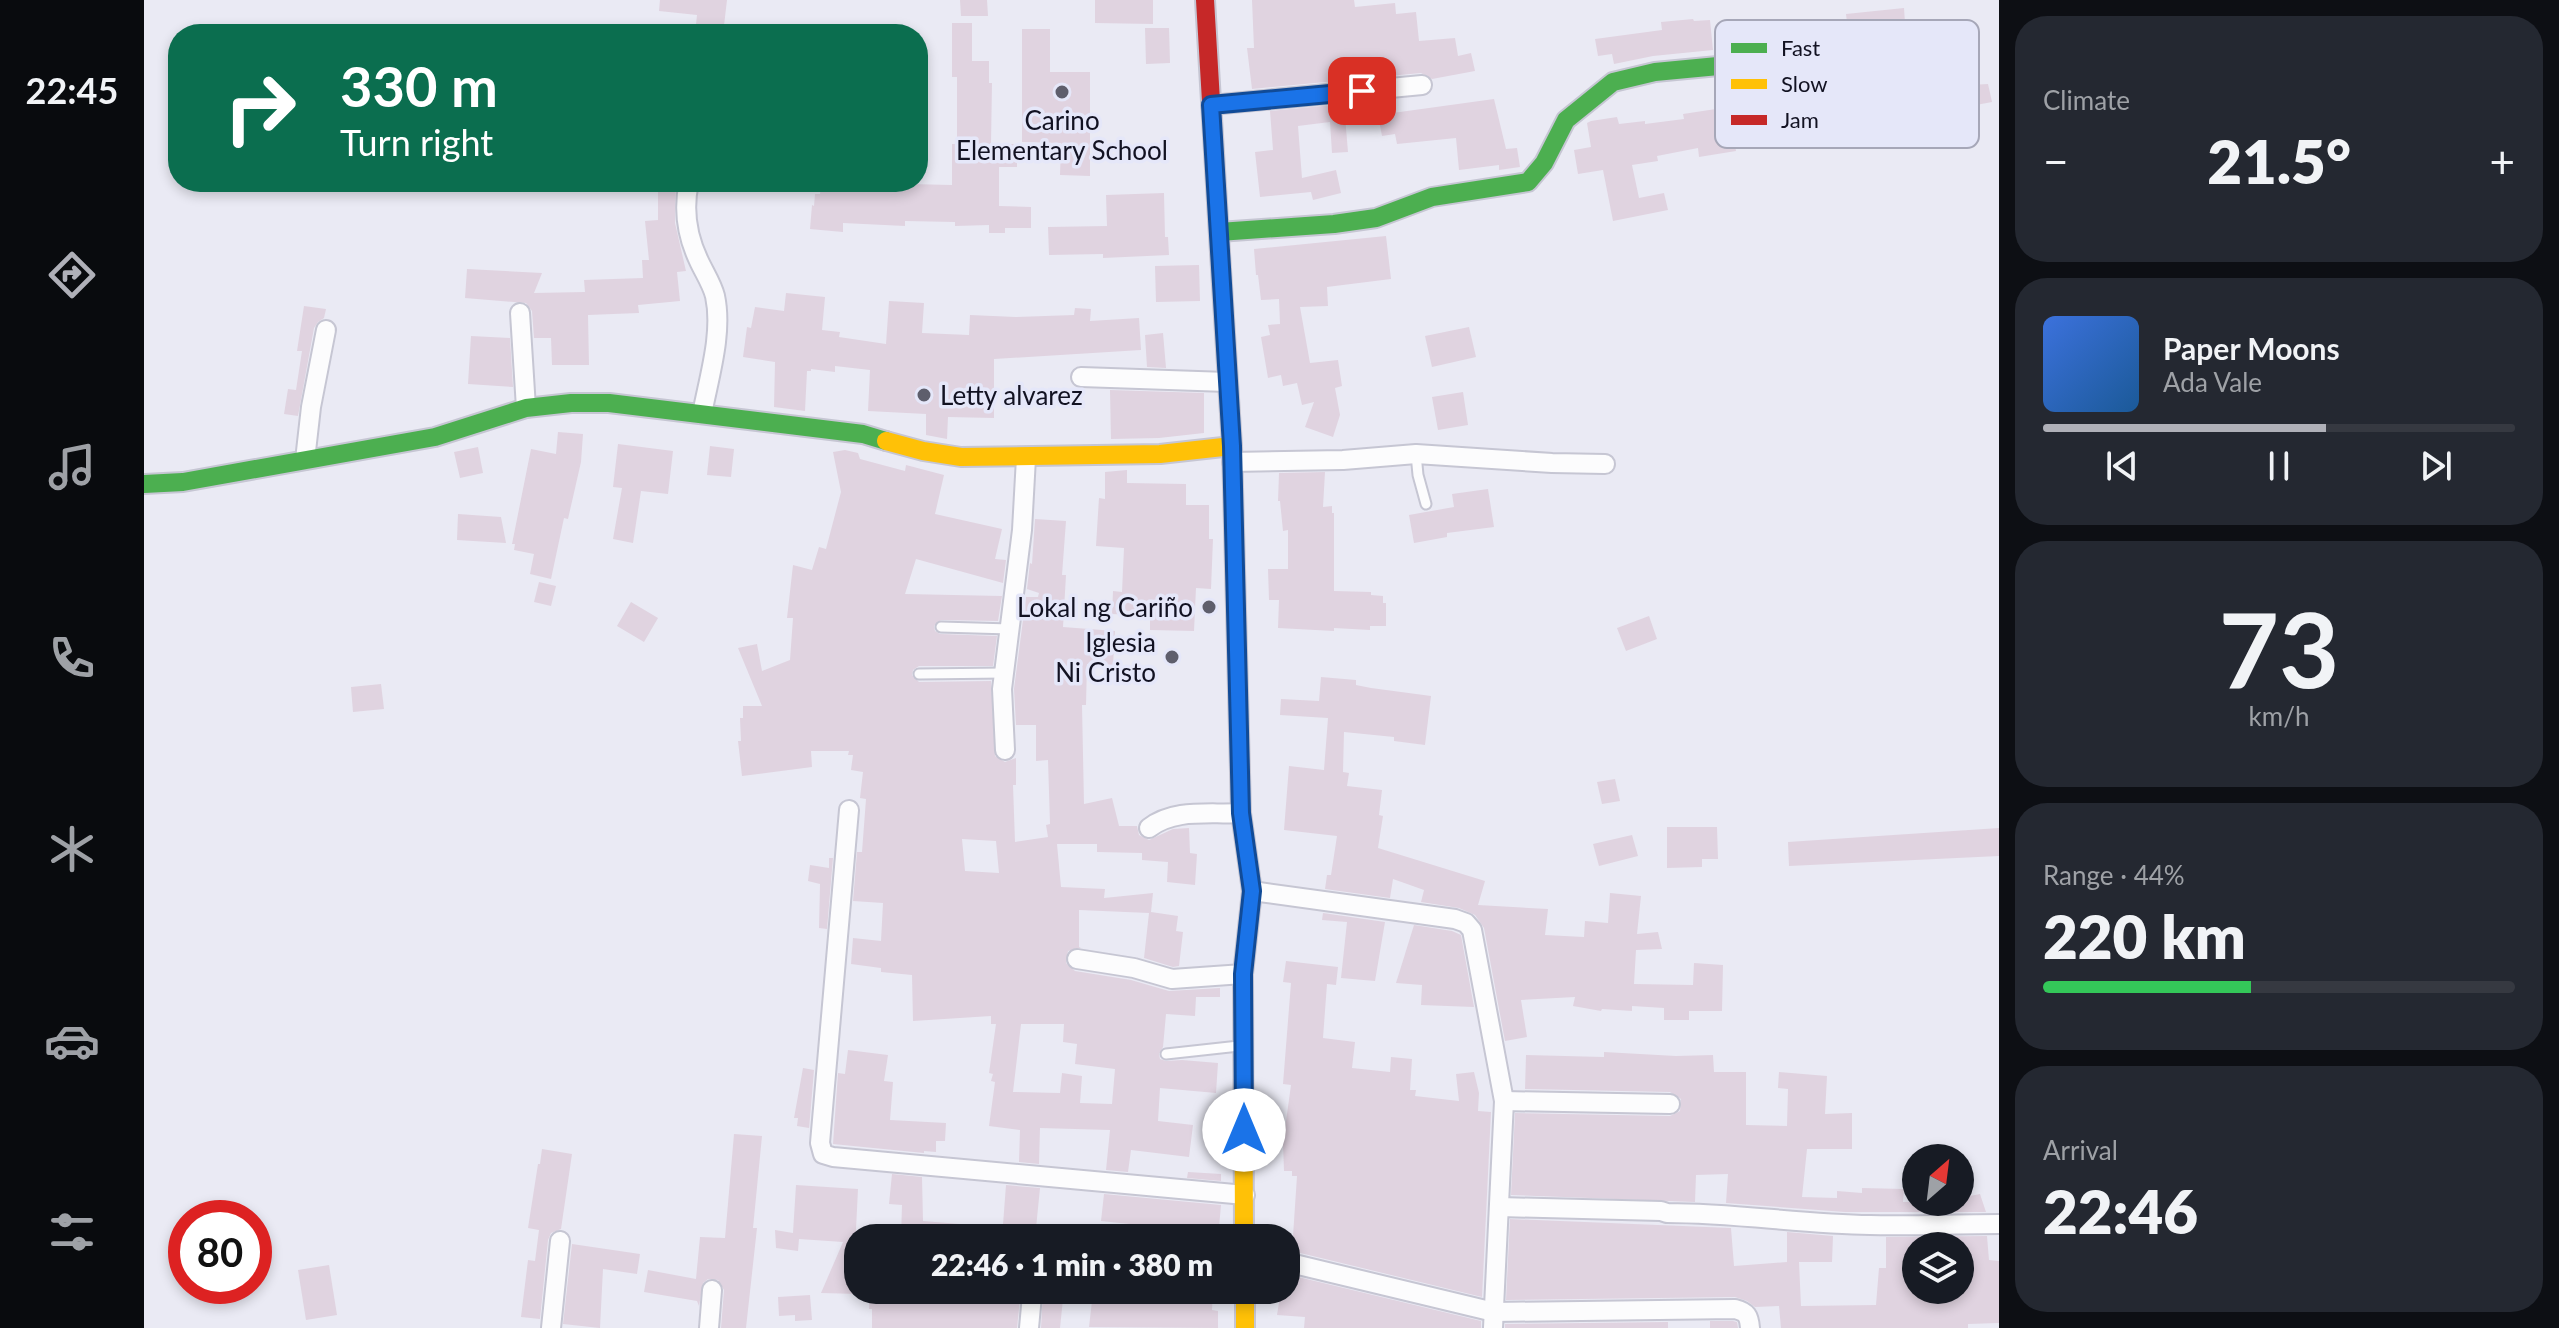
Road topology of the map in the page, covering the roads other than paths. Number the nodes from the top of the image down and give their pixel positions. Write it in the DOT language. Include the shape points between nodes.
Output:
graph roads {
  1 [pos="1205,0"];
  2 [pos="1715,66"];
  3 [pos="1422,85"];
  4 [pos="1211,105"];
  5 [pos="688,192"];
  6 [pos="1219,232"];
  7 [pos="520,313"];
  8 [pos="326,330"];
  9 [pos="1081,377"];
  10 [pos="1227,382"];
  11 [pos="526,408"];
  12 [pos="702,414"];
  13 [pos="1232,454"];
  14 [pos="1416,454"];
  15 [pos="1026,458"];
  16 [pos="305,460"];
  17 [pos="1605,464"];
  18 [pos="144,484"];
  19 [pos="1426,504"];
  20 [pos="941,627"];
  21 [pos="1010,629"];
  22 [pos="1004,673"];
  23 [pos="919,674"];
  24 [pos="1005,750"];
  25 [pos="849,810"];
  26 [pos="1241,813"];
  27 [pos="1149,828"];
  28 [pos="1252,891"];
  29 [pos="1077,959"];
  30 [pos="1243,974"];
  31 [pos="1244,1046"];
  32 [pos="1166,1054"];
  33 [pos="1504,1101"];
  34 [pos="1670,1104"];
  35 [pos="1245,1195"];
  36 [pos="1500,1207"];
  37 [pos="1244,1224"];
  38 [pos="1999,1224"];
  39 [pos="560,1241"];
  40 [pos="1300,1266"];
  41 [pos="712,1290"];
  42 [pos="1031,1304"];
  43 [pos="1245,1304"];
  44 [pos="1494,1320"];
  45 [pos="551,1328"];
  46 [pos="709,1328"];
  47 [pos="1029,1328"];
  48 [pos="1245,1328"];
  49 [pos="1750,1328"];
  1 -- 4 [label="main road"];
  2 -- 6 [label="main road" via="1613,82 1566,120 1528,182 1432,197 1376,218"];
  3 -- 4 [label="street"];
  4 -- 6 [label="main road"];
  5 -- 12 [label="street" via="685,217 717,311"];
  6 -- 10 [label="main road"];
  7 -- 11 [label="street"];
  8 -- 16 [label="street"];
  9 -- 10 [label="street"];
  10 -- 13 [label="main road"];
  11 -- 12 [label="main road" via="609,403"];
  11 -- 16 [label="main road" via="435,437"];
  12 -- 15 [label="main road" via="863,434 961,457"];
  13 -- 14 [label="street" via="1343,460"];
  13 -- 15 [label="main road"];
  13 -- 26 [label="main road"];
  14 -- 17 [label="street"];
  14 -- 19 [label="lane"];
  15 -- 21 [label="street"];
  16 -- 18 [label="main road"];
  20 -- 21 [label="lane"];
  21 -- 22 [label="street"];
  22 -- 23 [label="lane"];
  22 -- 24 [label="street"];
  25 -- 35 [label="street" via="823,1154"];
  26 -- 27 [label="street" via="1178,814"];
  26 -- 28 [label="main road"];
  28 -- 30 [label="main road"];
  28 -- 33 [label="street" via="1466,923 1472,930"];
  29 -- 30 [label="street" via="1172,979"];
  30 -- 31 [label="main road"];
  31 -- 32 [label="lane"];
  31 -- 35 [label="main road"];
  33 -- 34 [label="street"];
  33 -- 36 [label="street"];
  35 -- 37 [label="main road"];
  36 -- 38 [label="street" via="1721,1213 1869,1225"];
  36 -- 44 [label="street"];
  39 -- 45 [label="street"];
  40 -- 44 [label="street"];
  41 -- 46 [label="street"];
  42 -- 47 [label="street"];
  43 -- 48 [label="main road"];
  44 -- 49 [label="street" via="1735,1309 1749,1316"];
}
